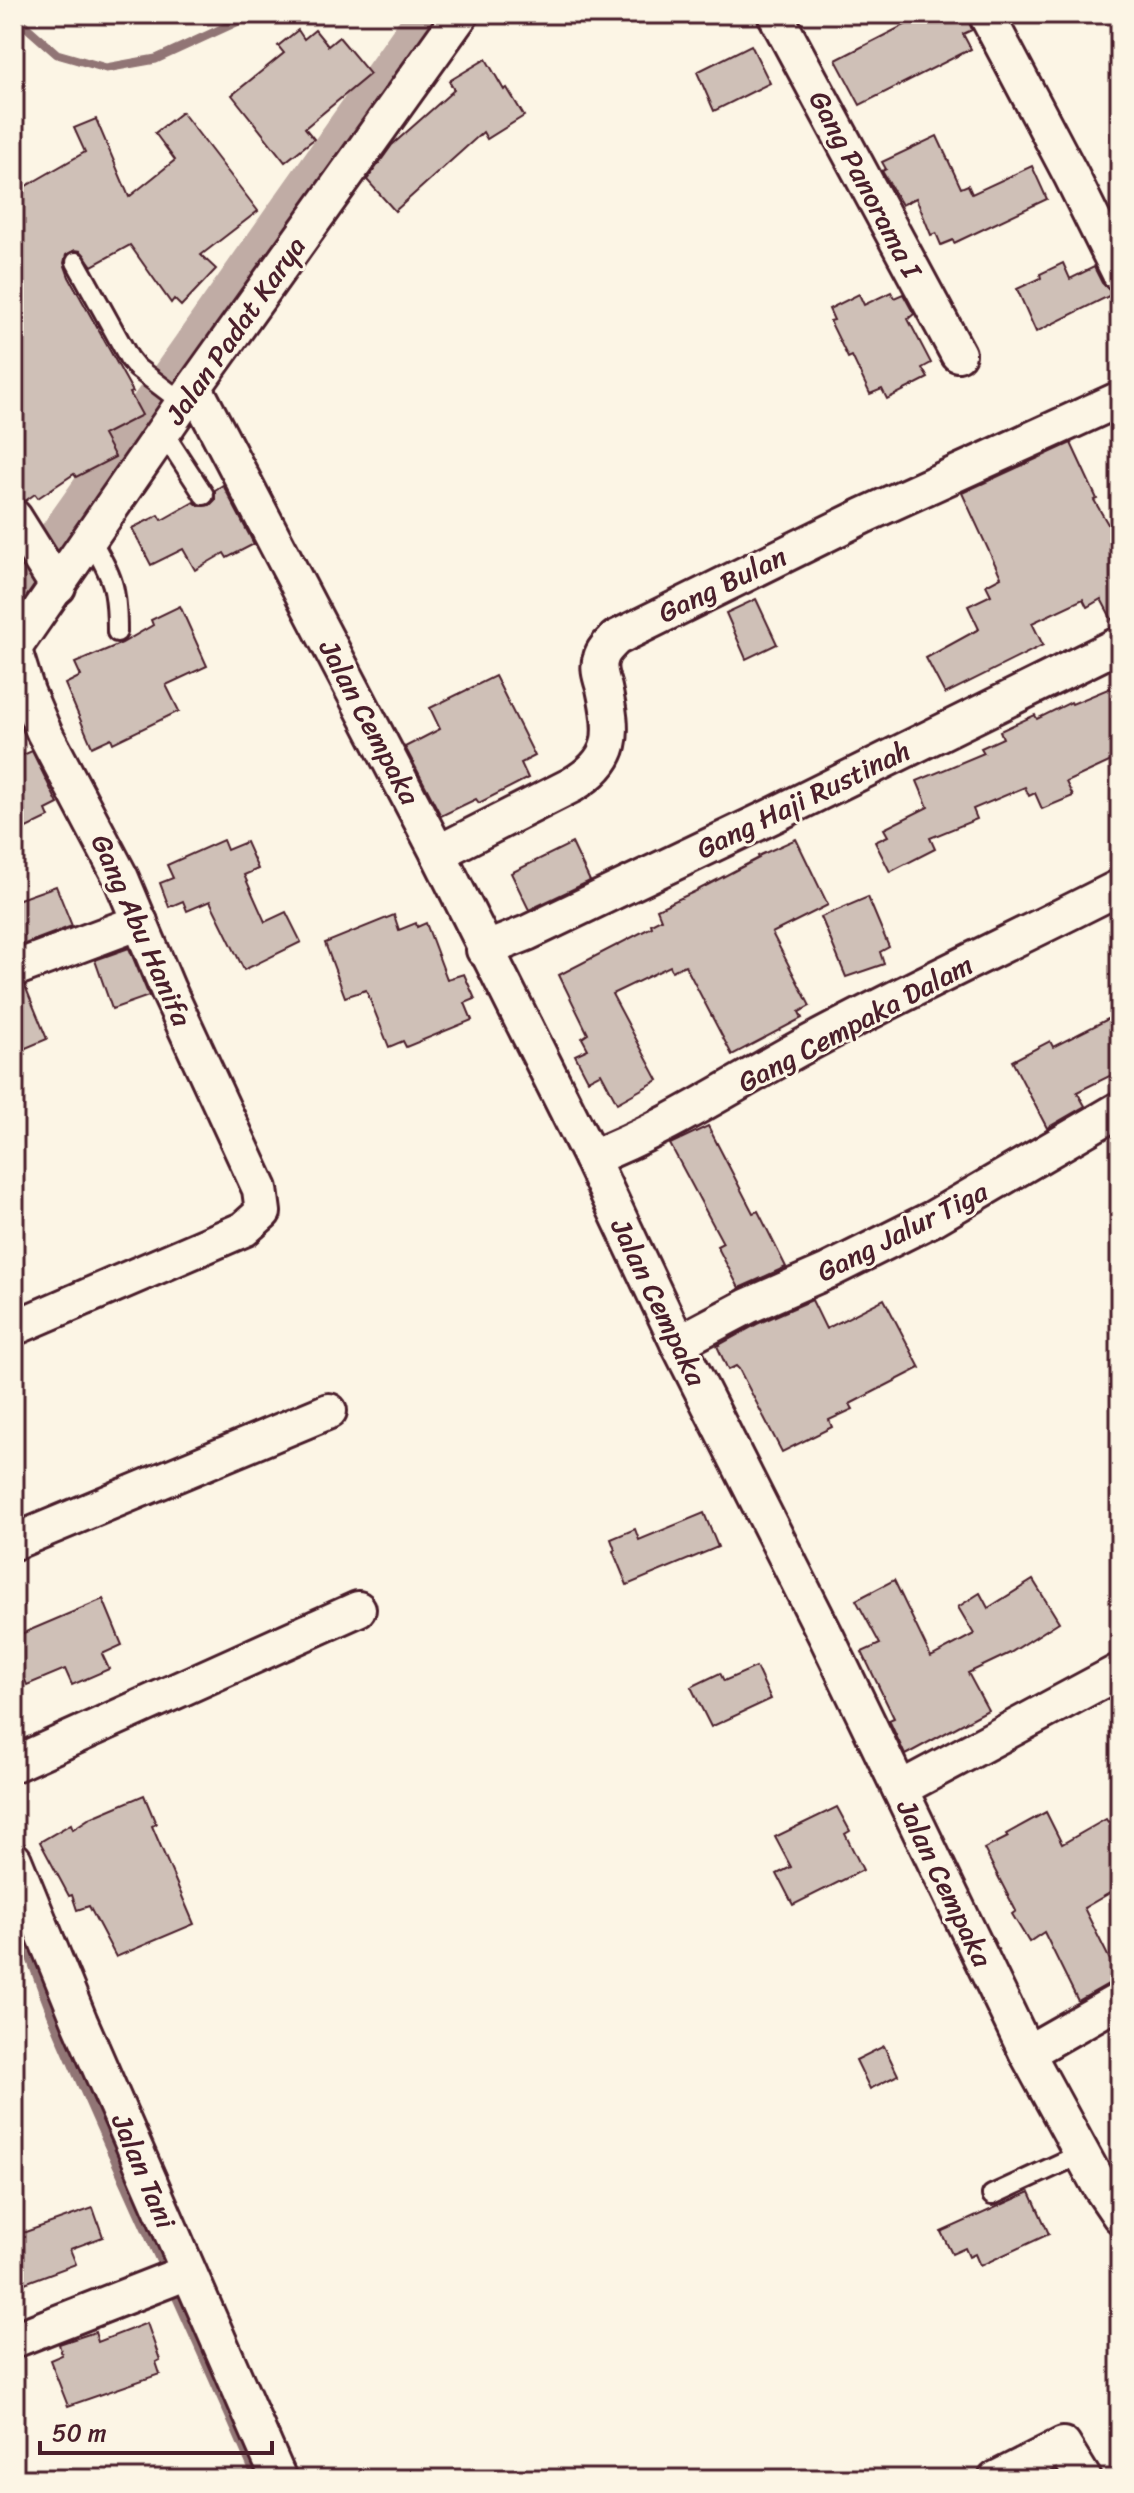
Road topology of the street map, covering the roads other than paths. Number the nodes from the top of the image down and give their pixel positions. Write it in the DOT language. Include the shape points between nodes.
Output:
graph roads {
  1 [pos="461,14"];
  2 [pos="775,14"];
  3 [pos="986,14"];
  4 [pos="76,262"];
  5 [pos="1120,274"];
  6 [pos="958,354"];
  7 [pos="178,393"];
  8 [pos="1120,399"];
  9 [pos="163,432"];
  10 [pos="204,495"];
  11 [pos="14,517"];
  12 [pos="91,540"];
  13 [pos="58,587"];
  14 [pos="117,632"];
  15 [pos="1120,644"];
  16 [pos="14,649"];
  17 [pos="438,853"];
  18 [pos="1120,887"];
  19 [pos="140,922"];
  20 [pos="484,950"];
  21 [pos="14,969"];
  22 [pos="1120,1109"];
  23 [pos="591,1158"];
  24 [pos="14,1328"];
  25 [pos="678,1343"];
  26 [pos="329,1411"];
  27 [pos="14,1542"];
  28 [pos="358,1609"];
  29 [pos="1120,1671"];
  30 [pos="14,1764"];
  31 [pos="900,1789"];
  32 [pos="14,1860"];
  33 [pos="1120,2000"];
  34 [pos="1027,2053"];
  35 [pos="1083,2153"];
  36 [pos="992,2195"];
  37 [pos="1120,2216"];
  38 [pos="183,2274"];
  39 [pos="14,2340"];
  40 [pos="279,2479"];
  41 [pos="996,2479"];
  42 [pos="1084,2479"];
  1 -- 7 [label="street, Jalan Padat Karya"];
  2 -- 6 [label="street, Gang Panorama I"];
  3 -- 5 [label="street"];
  4 -- 7 [label="lane" via="129,358"];
  7 -- 9 [label="street, Jalan Padat Karya"];
  7 -- 17 [label="street, Jalan Cempaka"];
  8 -- 17 [label="street, Gang Bulan" via="863,516 616,638 599,666 611,739 603,758 572,785"];
  9 -- 10 [label="lane"];
  9 -- 12 [label="street, Jalan Padat Karya"];
  11 -- 13 [label="street"];
  12 -- 13 [label="street, Jalan Padat Karya"];
  12 -- 14 [label="lane" via="113,579"];
  13 -- 16 [label="street, Jalan Padat Karya"];
  15 -- 20 [label="street, Gang Haji Rustinah" via="770,817"];
  16 -- 19 [label="street, Gang Abu Hanifa" via="44,732 98,830"];
  17 -- 20 [label="street, Jalan Cempaka"];
  18 -- 23 [label="street, Gang Cempaka Dalam"];
  19 -- 21 [label="street"];
  19 -- 24 [label="street, Gang Abu Hanifa" via="260,1189 263,1212 244,1229"];
  20 -- 23 [label="street, Jalan Cempaka"];
  22 -- 25 [label="street, Gang Jalur Tiga" via="932,1219"];
  23 -- 25 [label="street, Jalan Cempaka"];
  25 -- 31 [label="street, Jalan Cempaka"];
  26 -- 27 [label="street"];
  28 -- 30 [label="street"];
  29 -- 31 [label="street"];
  31 -- 34 [label="street, Jalan Cempaka"];
  32 -- 38 [label="street, Jalan Tani"];
  33 -- 34 [label="street"];
  34 -- 35 [label="street, Jalan Cempaka"];
  35 -- 36 [label="lane"];
  35 -- 37 [label="street, Jalan Cempaka"];
  38 -- 39 [label="street"];
  38 -- 40 [label="street, Jalan Tani"];
  41 -- 42 [label="street" via="1063,2445"];
}
